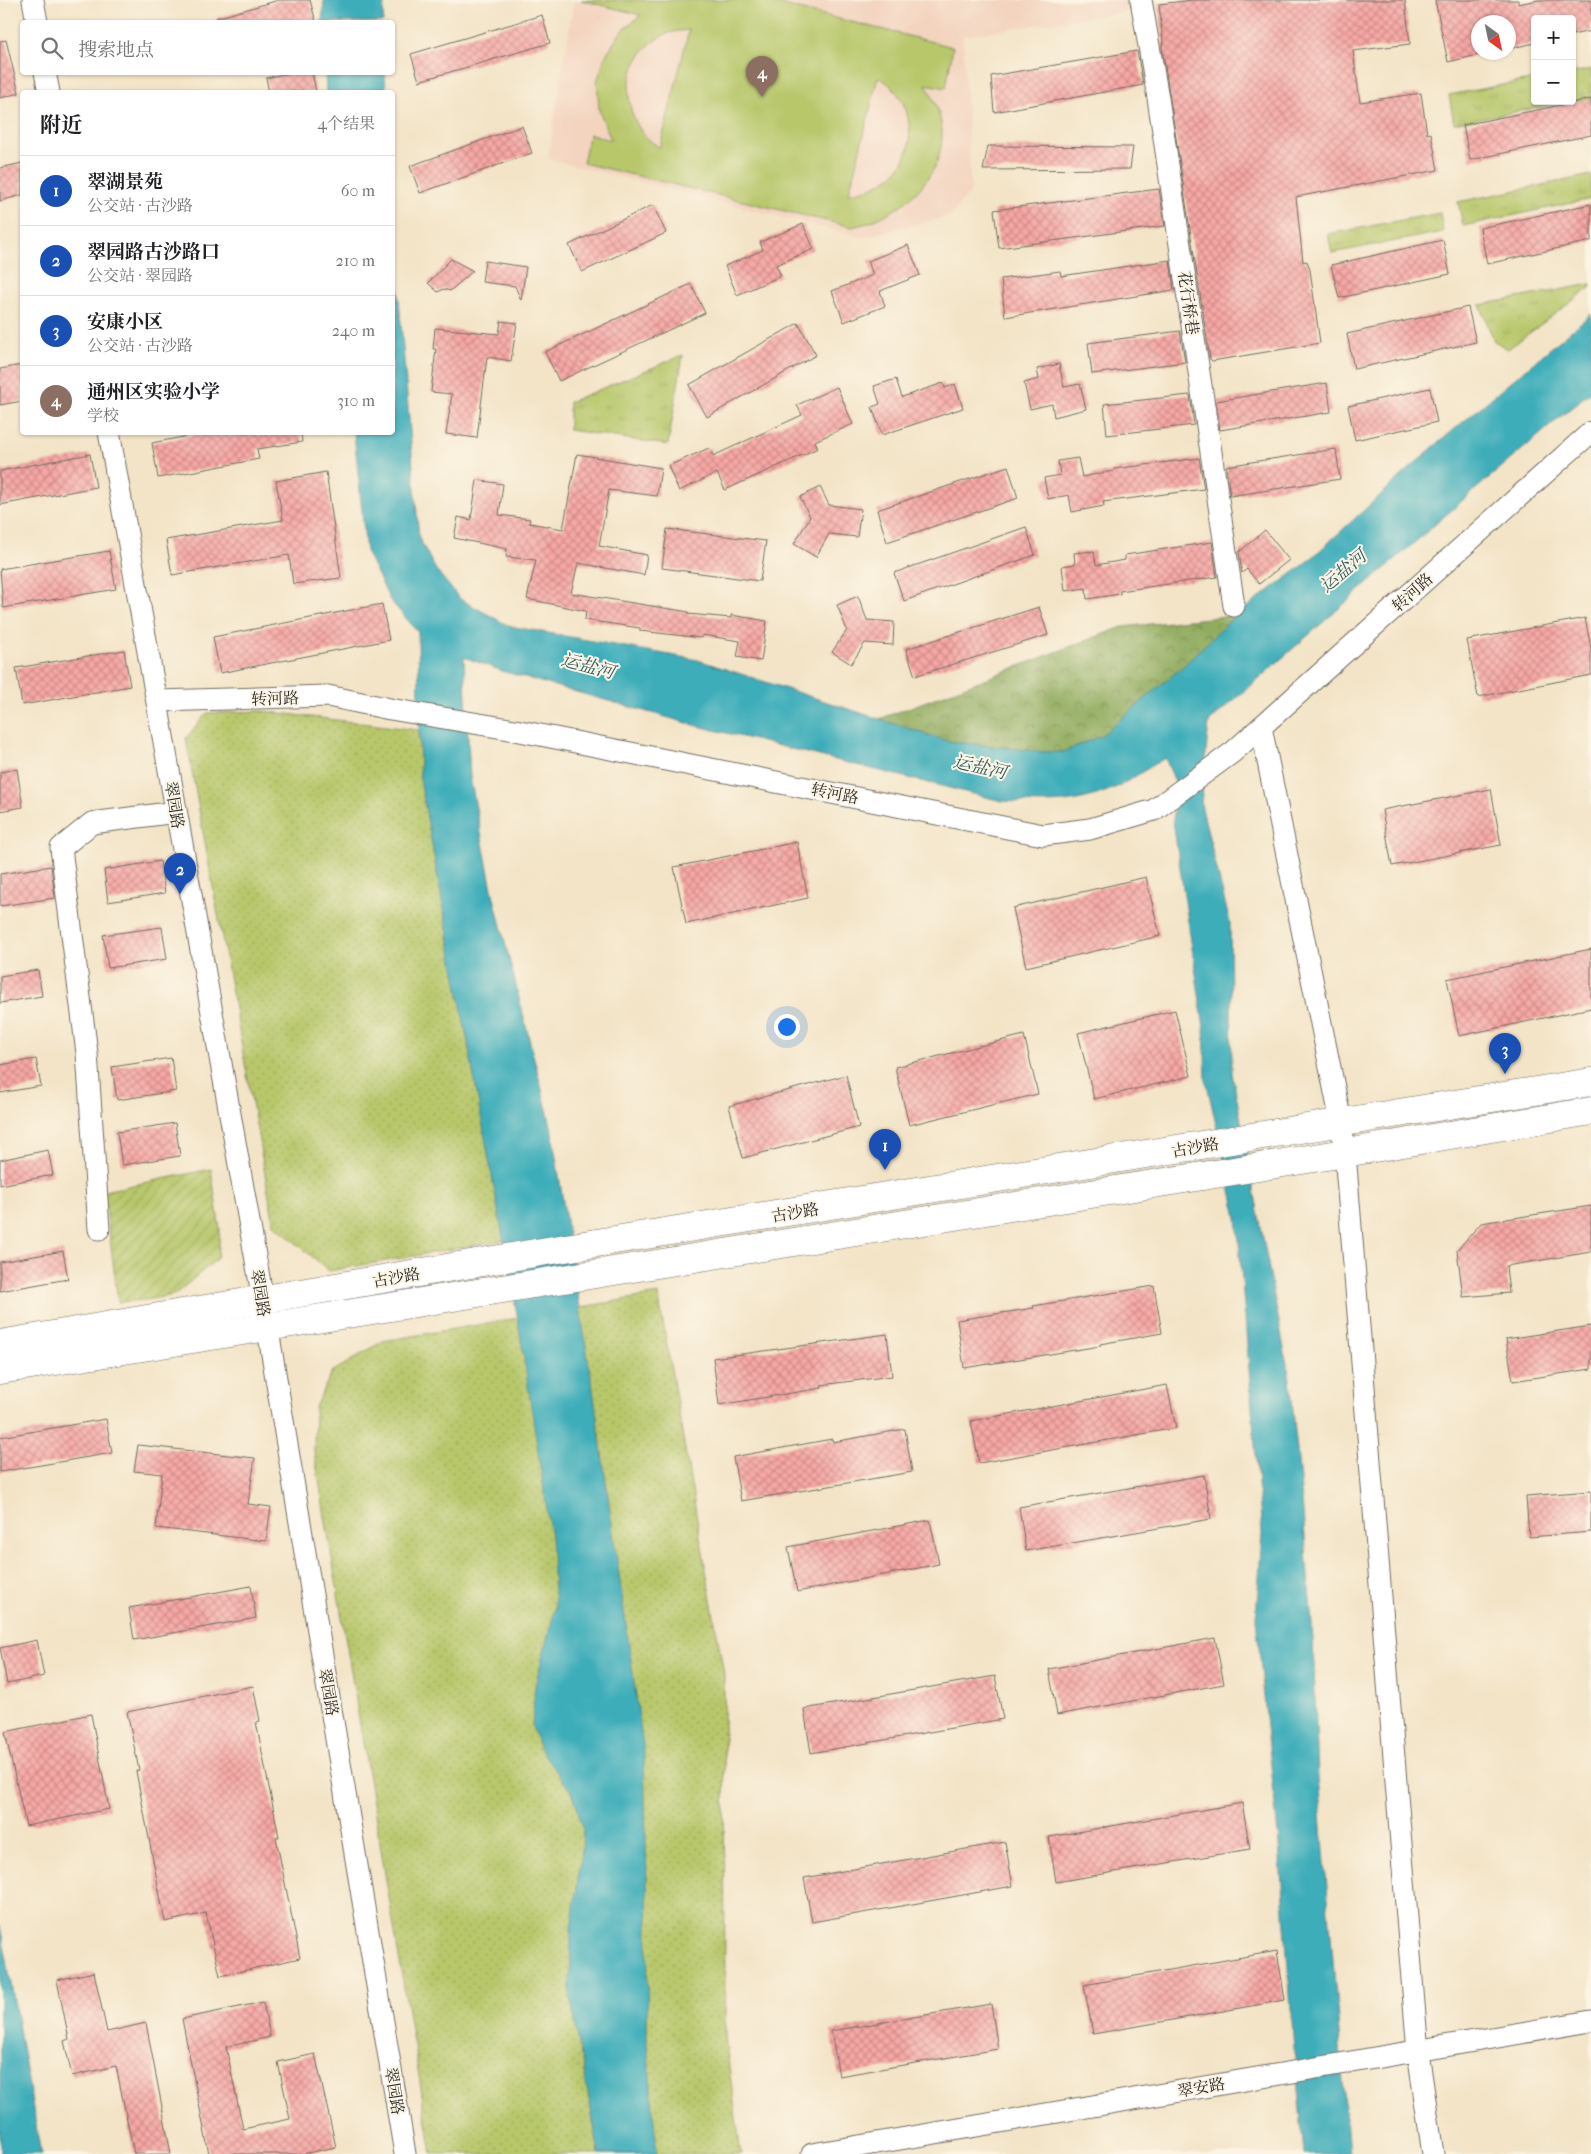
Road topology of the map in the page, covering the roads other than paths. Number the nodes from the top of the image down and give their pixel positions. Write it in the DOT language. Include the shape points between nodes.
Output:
graph roads {
  1 [pos="33,0"];
  2 [pos="1141,0"];
  3 [pos="37,20"];
  4 [pos="46,75"];
  5 [pos="49,90"];
  6 [pos="1591,432"];
  7 [pos="110,435"];
  8 [pos="1234,606"];
  9 [pos="158,701"];
  10 [pos="1262,727"];
  11 [pos="176,812"];
  12 [pos="1591,1082"];
  13 [pos="1591,1111"];
  14 [pos="1341,1122"];
  15 [pos="1345,1153"];
  16 [pos="99,1229"];
  17 [pos="265,1313"];
  18 [pos="0,1344"];
  19 [pos="0,1370"];
  20 [pos="1591,2021"];
  21 [pos="1418,2053"];
  22 [pos="405,2154"];
  23 [pos="812,2154"];
  24 [pos="1433,2154"];
  1 -- 3 [label="street"];
  2 -- 8 [label="street, 花行桥巷"];
  4 -- 5 [label="street"];
  6 -- 10 [label="street, 转河路"];
  7 -- 9 [label="street, 翠园路"];
  9 -- 10 [label="street, 转河路" via="328,696 1043,835 1090,829 1154,810"];
  9 -- 11 [label="street, 翠园路"];
  10 -- 14 [label="street"];
  11 -- 16 [label="street" via="92,823 61,848 87,1054"];
  11 -- 17 [label="street, 翠园路"];
  12 -- 14 [label="main road, 古沙路"];
  13 -- 15 [label="main road, 古沙路"];
  14 -- 15 [label="street"];
  14 -- 17 [label="main road, 古沙路" via="473,1264"];
  15 -- 17 [label="main road, 古沙路" via="484,1291"];
  15 -- 21 [label="street"];
  17 -- 18 [label="main road, 古沙路"];
  17 -- 19 [label="main road, 古沙路"];
  17 -- 22 [label="street, 翠园路"];
  20 -- 21 [label="street, 翠安路"];
  21 -- 23 [label="street, 翠安路" via="1288,2072"];
  21 -- 24 [label="street"];
}
